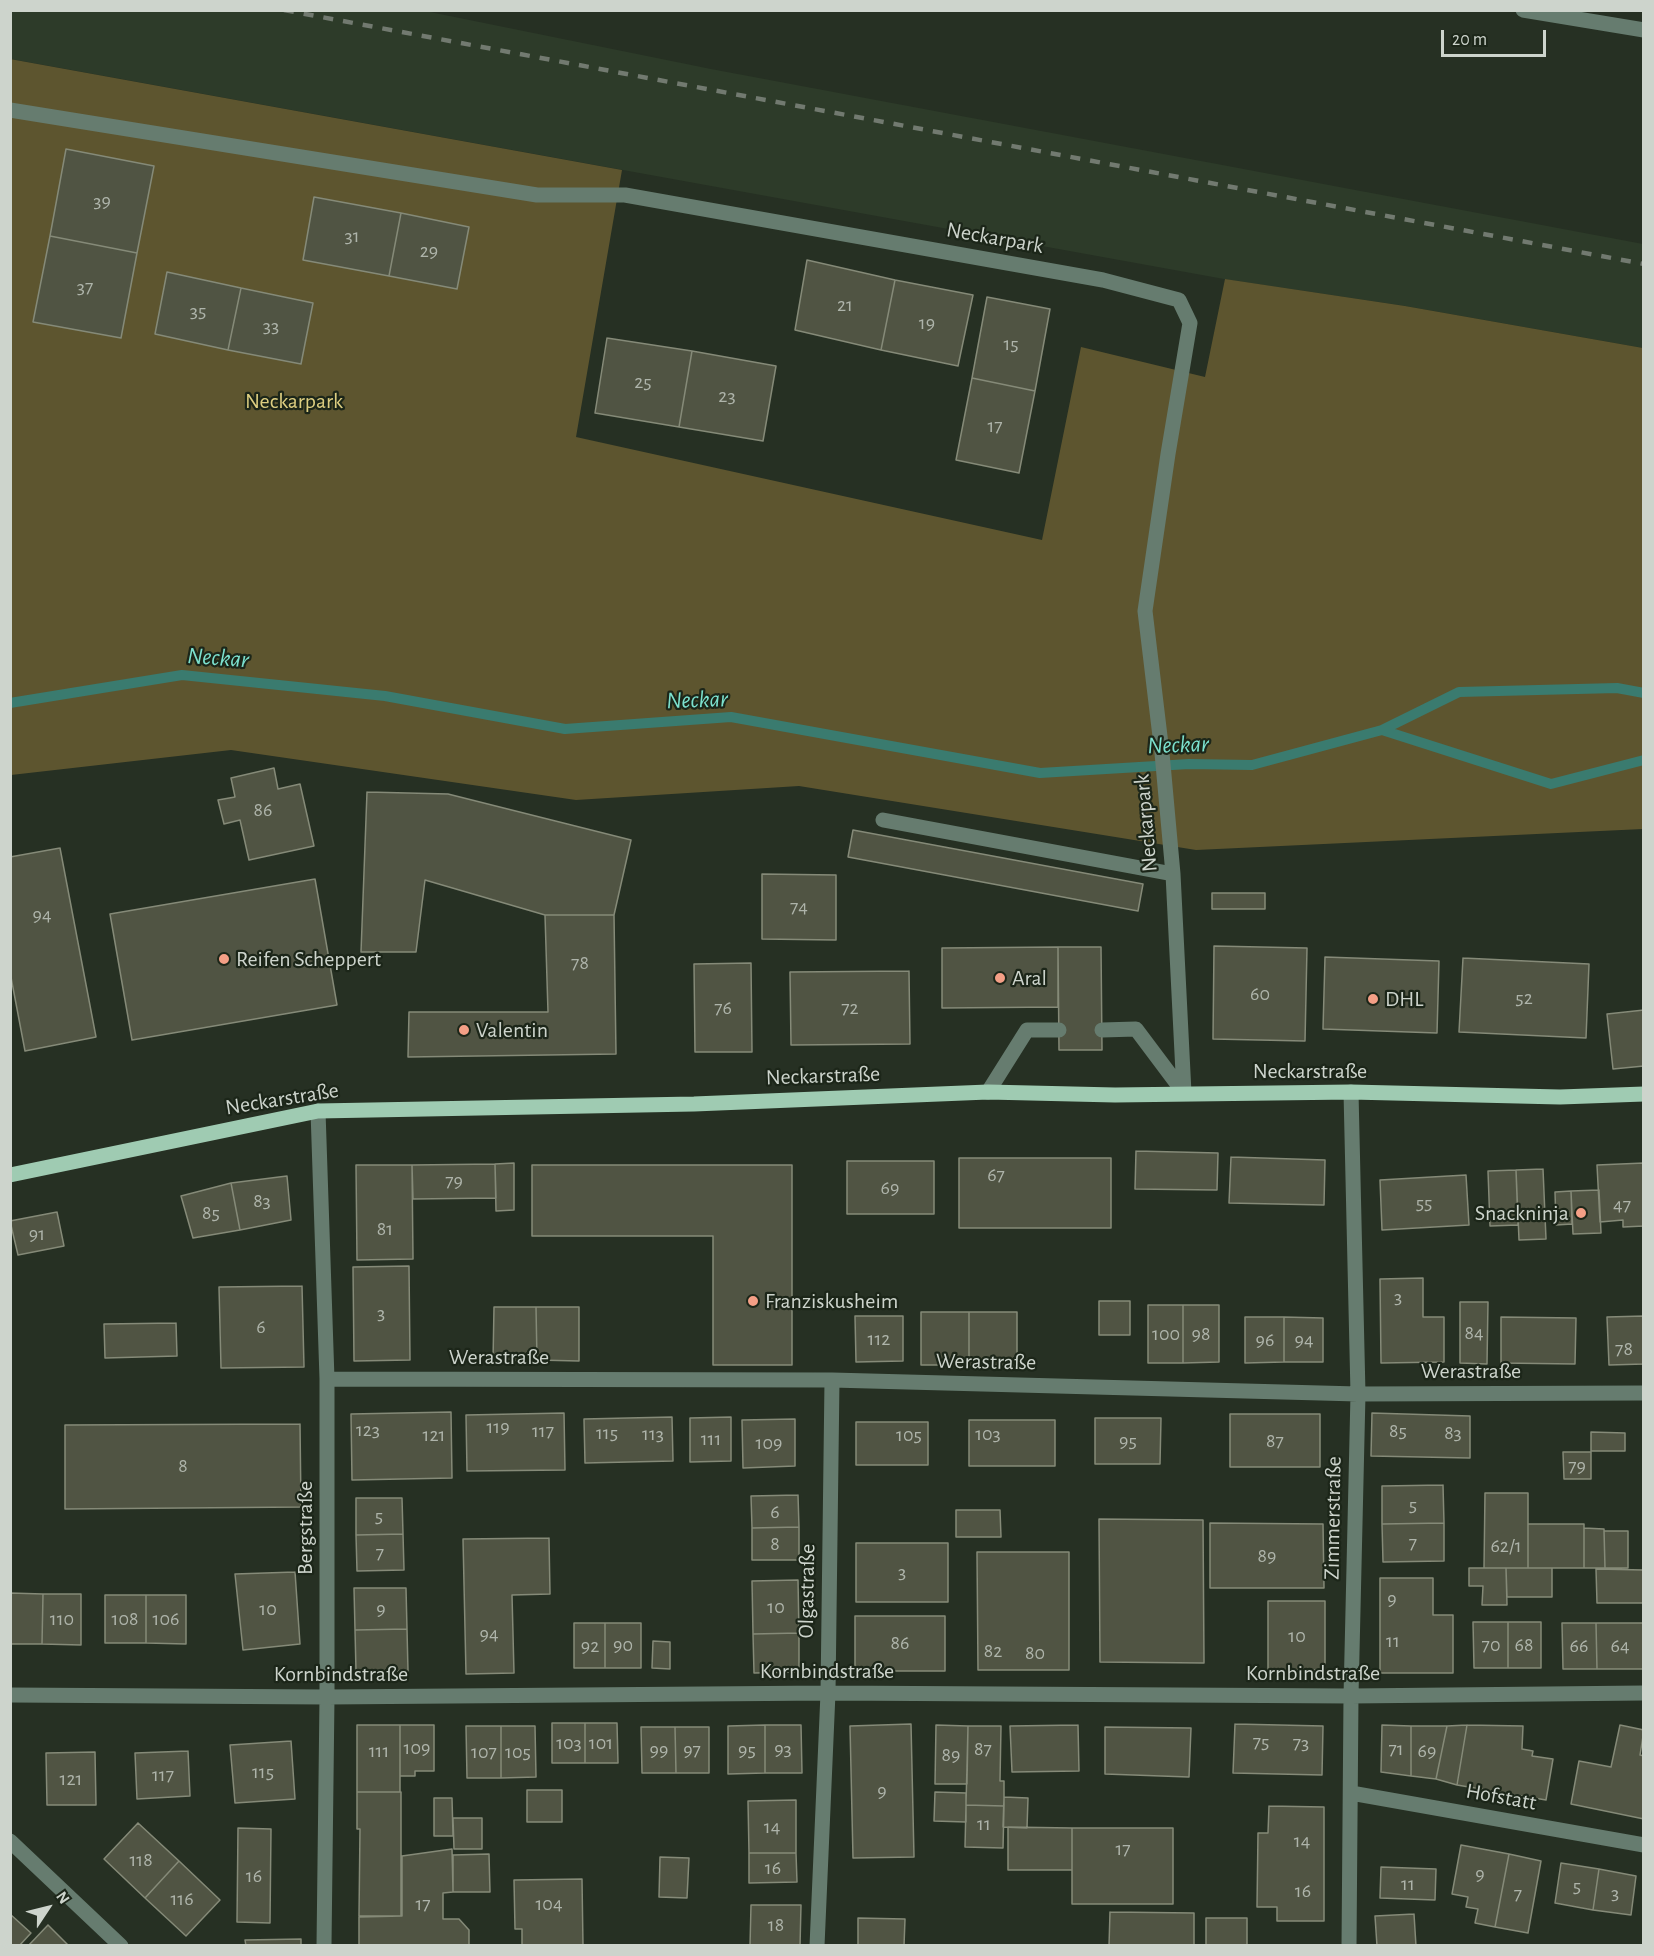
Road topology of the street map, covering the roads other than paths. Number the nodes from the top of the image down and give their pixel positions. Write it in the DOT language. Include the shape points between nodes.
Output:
graph roads {
  1 [pos="1524,11"];
  2 [pos="1644,30"];
  3 [pos="10,110"];
  4 [pos="883,820"];
  5 [pos="1173,874"];
  6 [pos="1059,1030"];
  7 [pos="1102,1030"];
  8 [pos="988,1092"];
  9 [pos="1351,1092"];
  10 [pos="1184,1094"];
  11 [pos="1644,1094"];
  12 [pos="318,1111"];
  13 [pos="10,1175"];
  14 [pos="327,1379"];
  15 [pos="832,1380"];
  16 [pos="1358,1394"];
  17 [pos="1644,1394"];
  18 [pos="828,1693"];
  19 [pos="1644,1693"];
  20 [pos="10,1695"];
  21 [pos="1350,1696"];
  22 [pos="327,1697"];
  23 [pos="1351,1793"];
  24 [pos="10,1841"];
  25 [pos="1644,1845"];
  26 [pos="121,1946"];
  27 [pos="324,1946"];
  28 [pos="817,1946"];
  29 [pos="1349,1946"];
  1 -- 2 [label="street"];
  3 -- 5 [label="street, Neckarpark" via="537,195 625,195 1103,280 1179,300 1191,323 1145,611"];
  4 -- 5 [label="street"];
  5 -- 10 [label="street, Neckarpark"];
  6 -- 8 [label="street" via="1028,1030"];
  7 -- 10 [label="street" via="1136,1029"];
  8 -- 10 [label="main road, Neckarstraße"];
  8 -- 12 [label="main road, Neckarstraße" via="694,1104"];
  9 -- 10 [label="main road, Neckarstraße"];
  9 -- 11 [label="main road, Neckarstraße" via="1560,1097"];
  9 -- 16 [label="street, Zimmerstraße"];
  12 -- 13 [label="main road, Neckarstraße"];
  12 -- 14 [label="street, Bergstraße"];
  14 -- 15 [label="street, Werastraße"];
  14 -- 22 [label="street, Bergstraße"];
  15 -- 16 [label="street, Werastraße"];
  15 -- 18 [label="street, Olgastraße"];
  16 -- 17 [label="street, Werastraße"];
  16 -- 21 [label="street, Zimmerstraße"];
  18 -- 21 [label="street, Kornbindstraße"];
  18 -- 22 [label="street, Kornbindstraße"];
  18 -- 28 [label="street, Olgastraße"];
  19 -- 21 [label="street, Kornbindstraße"];
  20 -- 22 [label="street, Kornbindstraße"];
  21 -- 23 [label="street, Zimmerstraße"];
  22 -- 27 [label="street, Bergstraße"];
  23 -- 25 [label="street, Hofstatt"];
  23 -- 29 [label="street, Zimmerstraße"];
  24 -- 26 [label="street"];
}
